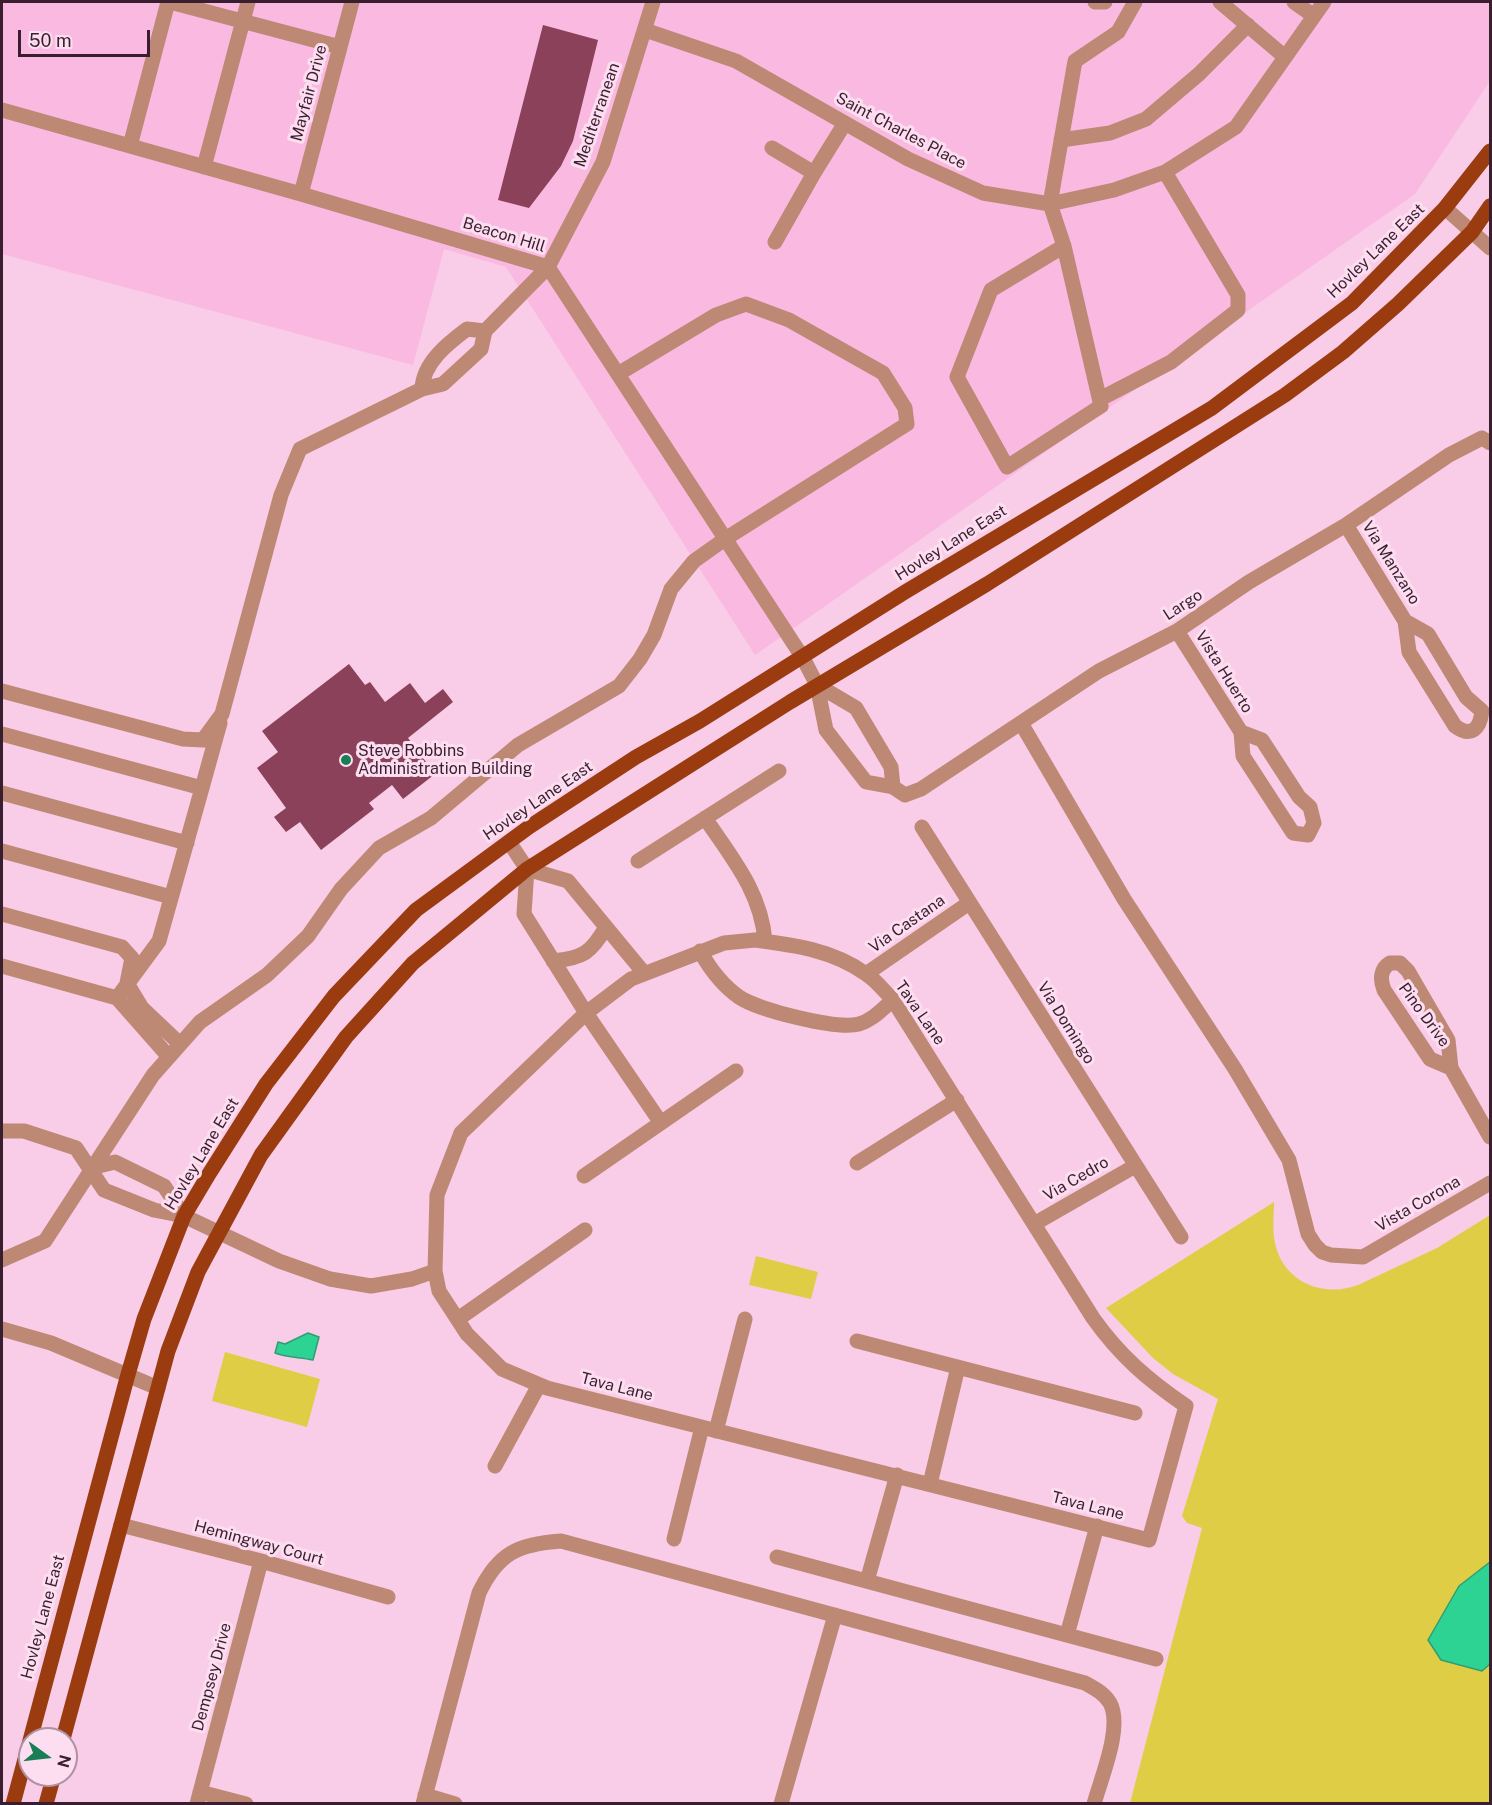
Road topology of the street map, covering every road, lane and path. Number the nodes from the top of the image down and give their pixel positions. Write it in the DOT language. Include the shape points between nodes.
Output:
graph roads {
  1 [pos="169,2"];
  2 [pos="248,2"];
  3 [pos="351,2"];
  4 [pos="653,2"];
  5 [pos="1095,2"];
  6 [pos="1105,2"];
  7 [pos="1135,2"];
  8 [pos="1220,2"];
  9 [pos="1294,2"];
  10 [pos="1324,2"];
  11 [pos="1314,16"];
  12 [pos="243,21"];
  13 [pos="1248,26"];
  14 [pos="645,30"];
  15 [pos="340,47"];
  16 [pos="1285,57"];
  17 [pos="2,110"];
  18 [pos="845,123"];
  19 [pos="1061,140"];
  20 [pos="130,146"];
  21 [pos="772,148"];
  22 [pos="1491,151"];
  23 [pos="204,167"];
  24 [pos="1165,172"];
  25 [pos="814,173"];
  26 [pos="301,194"];
  27 [pos="1050,204"];
  28 [pos="1491,206"];
  29 [pos="1445,208"];
  30 [pos="1472,232"];
  31 [pos="775,242"];
  32 [pos="1064,246"];
  33 [pos="1491,248"];
  34 [pos="548,267"];
  35 [pos="485,331"];
  36 [pos="618,374"];
  37 [pos="422,389"];
  38 [pos="1100,399"];
  39 [pos="1491,443"];
  40 [pos="1346,525"];
  41 [pos="725,538"];
  42 [pos="1405,621"];
  43 [pos="1178,631"];
  44 [pos="803,658"];
  45 [pos="817,685"];
  46 [pos="2,691"];
  47 [pos="222,714"];
  48 [pos="1021,723"];
  49 [pos="1241,732"];
  50 [pos="2,734"];
  51 [pos="779,771"];
  52 [pos="893,787"];
  53 [pos="202,789"];
  54 [pos="2,793"];
  55 [pos="705,819"];
  56 [pos="922,827"];
  57 [pos="508,842"];
  58 [pos="187,843"];
  59 [pos="2,851"];
  60 [pos="638,861"];
  61 [pos="527,869"];
  62 [pos="171,897"];
  63 [pos="969,903"];
  64 [pos="2,914"];
  65 [pos="606,927"];
  66 [pos="765,941"];
  67 [pos="700,951"];
  68 [pos="553,961"];
  69 [pos="2,966"];
  70 [pos="644,973"];
  71 [pos="866,974"];
  72 [pos="127,982"];
  73 [pos="117,998"];
  74 [pos="893,1000"];
  75 [pos="586,1013"];
  76 [pos="180,1044"];
  77 [pos="169,1057"];
  78 [pos="1451,1068"];
  79 [pos="736,1071"];
  80 [pos="957,1100"];
  81 [pos="661,1123"];
  82 [pos="2,1131"];
  83 [pos="1491,1137"];
  84 [pos="857,1164"];
  85 [pos="1135,1166"];
  86 [pos="91,1168"];
  87 [pos="584,1176"];
  88 [pos="1491,1183"];
  89 [pos="184,1216"];
  90 [pos="1034,1224"];
  91 [pos="585,1230"];
  92 [pos="218,1232"];
  93 [pos="1181,1237"];
  94 [pos="2,1260"];
  95 [pos="435,1271"];
  96 [pos="458,1319"];
  97 [pos="745,1319"];
  98 [pos="2,1329"];
  99 [pos="857,1341"];
  100 [pos="958,1367"];
  101 [pos="127,1378"];
  102 [pos="539,1385"];
  103 [pos="158,1388"];
  104 [pos="1135,1413"];
  105 [pos="709,1429"];
  106 [pos="495,1466"];
  107 [pos="897,1475"];
  108 [pos="930,1484"];
  109 [pos="121,1525"];
  110 [pos="1097,1526"];
  111 [pos="674,1539"];
  112 [pos="777,1557"];
  113 [pos="261,1561"];
  114 [pos="867,1581"];
  115 [pos="388,1597"];
  116 [pos="835,1615"];
  117 [pos="1067,1635"];
  118 [pos="1156,1659"];
  119 [pos="66,1727"];
  120 [pos="51,1787"];
  121 [pos="199,1798"];
  122 [pos="424,1799"];
  123 [pos="13,1803"];
  124 [pos="46,1803"];
  125 [pos="246,1803"];
  126 [pos="455,1803"];
  127 [pos="782,1803"];
  128 [pos="1094,1803"];
  1 -- 12 [label="street"];
  1 -- 20 [label="street"];
  2 -- 12 [label="street"];
  3 -- 15 [label="street, Mayfair Drive"];
  4 -- 14 [label="street, Mediterranean"];
  5 -- 6 [label="street"];
  7 -- 19 [label="street" via="1118,32 1075,61"];
  8 -- 13 [label="street"];
  9 -- 11 [label="street"];
  10 -- 11 [label="street, Saint Charles Place"];
  11 -- 16 [label="street, Saint Charles Place"];
  12 -- 15 [label="street"];
  12 -- 23 [label="street"];
  13 -- 16 [label="street"];
  13 -- 19 [label="street" via="1146,119 1110,133"];
  14 -- 18 [label="street, Saint Charles Place" via="736,61"];
  14 -- 34 [label="street, Mediterranean" via="603,162"];
  15 -- 26 [label="street, Mayfair Drive"];
  16 -- 24 [label="street, Saint Charles Place" via="1236,127"];
  17 -- 20 [label="street, Beacon Hill"];
  18 -- 25 [label="street"];
  18 -- 27 [label="street, Saint Charles Place" via="908,159 983,193"];
  19 -- 27 [label="street"];
  20 -- 23 [label="street, Beacon Hill"];
  21 -- 25 [label="street"];
  22 -- 29 [label="main road, Hovley Lane East"];
  23 -- 26 [label="street, Beacon Hill"];
  24 -- 27 [label="street, Saint Charles Place" via="1114,190"];
  24 -- 38 [label="street" via="1238,295 1238,310 1171,362"];
  25 -- 31 [label="street"];
  26 -- 34 [label="street, Beacon Hill"];
  27 -- 32 [label="street"];
  28 -- 30 [label="main road"];
  29 -- 30 [label="street"];
  29 -- 44 [label="main road, Hovley Lane East" via="1352,303 1212,408"];
  30 -- 33 [label="street"];
  30 -- 45 [label="main road" via="1343,352 1285,395 1038,552"];
  32 -- 38 [label="street"];
  32 -- 38 [label="street" via="991,290 957,377 1007,467 1101,406"];
  34 -- 35 [label="street, Mediterranean"];
  34 -- 36 [label="street, Beacon Hill"];
  35 -- 37 [label="street, Mediterranean" via="481,349 462,367 443,384"];
  35 -- 37 [label="street" via="467,328 447,344 422,376"];
  36 -- 41 [label="street, Beacon Hill"];
  36 -- 41 [label="street" via="716,315 746,304 789,320 883,373 905,408 907,424"];
  37 -- 47 [label="street, Mediterranean" via="300,449 281,495"];
  39 -- 40 [label="street, Largo" via="1482,438 1449,455"];
  40 -- 42 [label="street, Via Manzano"];
  40 -- 43 [label="street, Largo" via="1249,582"];
  41 -- 44 [label="street, Beacon Hill"];
  41 -- 76 [label="street" via="694,561 671,589 654,635 619,686 518,745 431,818 379,848 341,889 308,936 267,975 200,1022"];
  42 -- 42 [label="street, Via Manzano" via="1409,652 1455,726 1466,732 1474,731 1482,711 1466,697 1428,634"];
  43 -- 48 [label="street, Largo" via="1099,671"];
  43 -- 49 [label="street, Vista Huerto"];
  44 -- 45 [label="street, Largo"];
  44 -- 57 [label="main road, Hovley Lane East" via="636,757"];
  45 -- 52 [label="street" via="856,708 891,767"];
  45 -- 52 [label="street, Largo" via="826,730 866,782"];
  45 -- 61 [label="main road"];
  46 -- 47 [label="street" via="183,739 203,740"];
  47 -- 53 [label="street, Mediterranean"];
  48 -- 52 [label="street, Largo" via="921,789 905,795"];
  48 -- 88 [label="street, Vista Corona" via="1124,899 1289,1160 1308,1234 1322,1252 1363,1257"];
  49 -- 49 [label="street, Vista Huerto" via="1243,756 1281,817 1293,832 1308,835 1314,823 1310,807 1299,797 1262,740"];
  50 -- 53 [label="street"];
  51 -- 55 [label="street"];
  53 -- 58 [label="street, Mediterranean"];
  54 -- 58 [label="street"];
  55 -- 60 [label="street"];
  55 -- 66 [label="street" via="750,885 763,918"];
  56 -- 63 [label="street, Via Domingo"];
  57 -- 61 [label="street"];
  57 -- 89 [label="main road, Hovley Lane East" via="416,910 334,996 266,1084"];
  58 -- 62 [label="street, Mediterranean"];
  59 -- 62 [label="street"];
  61 -- 65 [label="street" via="568,881"];
  61 -- 68 [label="street" via="524,914"];
  61 -- 92 [label="main road" via="413,963 346,1037 261,1155"];
  62 -- 72 [label="street, Mediterranean" via="159,942"];
  63 -- 71 [label="street, Via Castana"];
  63 -- 85 [label="street, Via Domingo"];
  64 -- 72 [label="street" via="122,947 132,958"];
  65 -- 68 [label="street" via="594,947 582,956"];
  65 -- 70 [label="street"];
  66 -- 67 [label="street, Tava Lane" via="724,942"];
  66 -- 71 [label="street, Tava Lane" via="804,946"];
  67 -- 70 [label="street, Tava Lane"];
  67 -- 74 [label="street" via="717,977 741,998 828,1025 857,1025 870,1020"];
  68 -- 75 [label="street"];
  69 -- 73 [label="street"];
  70 -- 75 [label="street, Tava Lane"];
  71 -- 74 [label="street, Tava Lane"];
  72 -- 73 [label="street, Mediterranean"];
  72 -- 76 [label="street" via="141,1008"];
  73 -- 77 [label="street"];
  74 -- 80 [label="street, Tava Lane"];
  75 -- 81 [label="street"];
  75 -- 95 [label="street, Tava Lane" via="461,1133 436,1195"];
  76 -- 77 [label="street"];
  77 -- 86 [label="street"];
  78 -- 78 [label="street, Pino Drive" via="1449,1040 1408,971 1401,963 1390,963 1382,971 1384,990 1430,1059"];
  78 -- 83 [label="street, Pino Drive"];
  79 -- 81 [label="street"];
  80 -- 84 [label="street"];
  80 -- 90 [label="street, Tava Lane"];
  81 -- 87 [label="street"];
  82 -- 86 [label="street" via="24,1131 76,1148"];
  85 -- 90 [label="street, Via Cedro"];
  85 -- 93 [label="street, Via Domingo"];
  86 -- 89 [label="street" via="104,1190 154,1210"];
  86 -- 89 [label="street" via="115,1162 164,1186"];
  86 -- 94 [label="street" via="45,1241"];
  89 -- 92 [label="street"];
  89 -- 101 [label="main road, Hovley Lane East" via="144,1319"];
  90 -- 110 [label="street, Tava Lane" via="1116,1350 1186,1406 1149,1540"];
  91 -- 96 [label="street"];
  92 -- 95 [label="street" via="330,1280 371,1286"];
  92 -- 103 [label="main road" via="171,1341"];
  95 -- 96 [label="street, Tava Lane" via="439,1291"];
  96 -- 102 [label="street, Tava Lane" via="467,1334 502,1369"];
  97 -- 105 [label="street"];
  98 -- 101 [label="street" via="51,1343"];
  99 -- 100 [label="street"];
  100 -- 104 [label="street"];
  100 -- 108 [label="street"];
  101 -- 103 [label="street"];
  101 -- 123 [label="main road, Hovley Lane East"];
  102 -- 105 [label="street, Tava Lane"];
  102 -- 106 [label="street"];
  103 -- 109 [label="main road"];
  105 -- 107 [label="street, Tava Lane"];
  105 -- 111 [label="street"];
  107 -- 108 [label="street, Tava Lane"];
  107 -- 114 [label="street"];
  108 -- 110 [label="street, Tava Lane"];
  109 -- 113 [label="street, Hemingway Court"];
  109 -- 119 [label="main road"];
  110 -- 117 [label="street"];
  112 -- 114 [label="street"];
  113 -- 115 [label="street, Hemingway Court"];
  113 -- 121 [label="street, Dempsey Drive"];
  114 -- 117 [label="street"];
  116 -- 122 [label="street" via="561,1541 518,1549 503,1556 478,1593"];
  116 -- 127 [label="street"];
  116 -- 128 [label="street" via="1085,1683 1100,1692 1110,1703 1114,1718"];
  117 -- 118 [label="street"];
  120 -- 124 [label="main road"];
  121 -- 125 [label="street"];
  122 -- 126 [label="street"];
}
